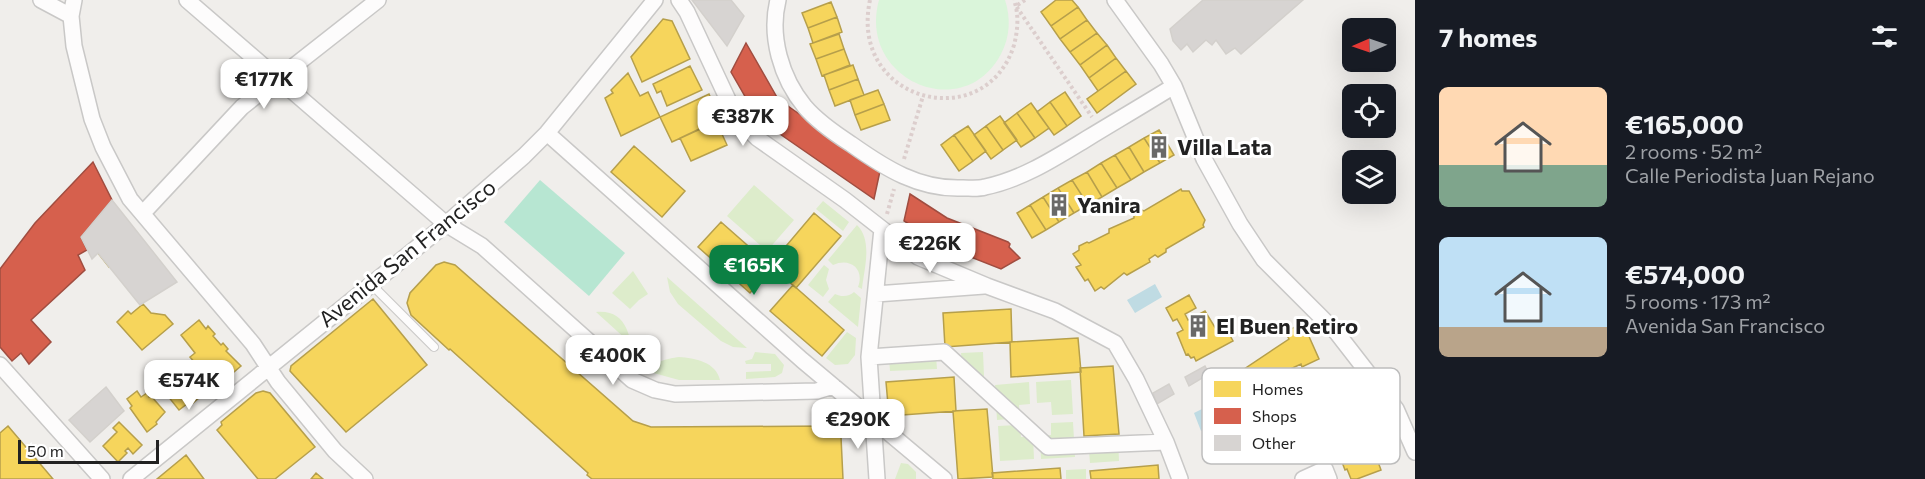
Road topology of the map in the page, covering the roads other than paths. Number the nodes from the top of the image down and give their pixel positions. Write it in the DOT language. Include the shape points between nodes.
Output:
graph roads {
  1 [pos="41,0"];
  2 [pos="74,0"];
  3 [pos="187,0"];
  4 [pos="378,0"];
  5 [pos="654,0"];
  6 [pos="679,0"];
  7 [pos="778,0"];
  8 [pos="1114,0"];
  9 [pos="71,16"];
  10 [pos="277,78"];
  11 [pos="1174,86"];
  12 [pos="547,134"];
  13 [pos="143,213"];
  14 [pos="446,224"];
  15 [pos="882,229"];
  16 [pos="370,284"];
  17 [pos="987,286"];
  18 [pos="876,294"];
  19 [pos="434,347"];
  20 [pos="869,357"];
  21 [pos="0,365"];
  22 [pos="268,367"];
  23 [pos="1364,368"];
  24 [pos="833,386"];
  25 [pos="872,418"];
  26 [pos="1400,418"];
  27 [pos="1166,442"];
  28 [pos="1415,452"];
  29 [pos="102,479"];
  30 [pos="131,479"];
  31 [pos="365,479"];
  32 [pos="877,479"];
  33 [pos="944,479"];
  34 [pos="1180,479"];
  35 [pos="1303,479"];
  36 [pos="1329,479"];
  1 -- 9 [label="street"];
  2 -- 9 [label="street"];
  3 -- 10 [label="street"];
  4 -- 10 [label="street"];
  5 -- 12 [label="street, Avenida San Francisco"];
  6 -- 15 [label="street" via="736,117 757,138"];
  7 -- 11 [label="street" via="776,46 788,79 804,105 819,121 875,161 917,182 950,189 983,188 1021,177"];
  8 -- 11 [label="street"];
  9 -- 13 [label="street" via="74,46 92,119 122,186"];
  10 -- 13 [label="street" via="242,107"];
  10 -- 14 [label="street"];
  11 -- 23 [label="street" via="1204,159 1264,260 1337,333"];
  12 -- 14 [label="street, Avenida San Francisco"];
  12 -- 24 [label="street"];
  13 -- 22 [label="street"];
  14 -- 16 [label="street, Avenida San Francisco"];
  14 -- 24 [label="street" via="482,246 632,380 649,388 675,394 817,391"];
  15 -- 17 [label="street" via="918,257"];
  15 -- 18 [label="street"];
  16 -- 19 [label="lane"];
  16 -- 22 [label="street, Avenida San Francisco"];
  17 -- 18 [label="street"];
  17 -- 27 [label="street" via="1055,311 1115,343"];
  18 -- 20 [label="street"];
  20 -- 25 [label="street"];
  20 -- 27 [label="street" via="944,352 1048,447"];
  21 -- 29 [label="street"];
  22 -- 30 [label="street, Avenida San Francisco"];
  22 -- 31 [label="street" via="335,451"];
  24 -- 25 [label="street"];
  25 -- 32 [label="street"];
  25 -- 33 [label="street"];
  26 -- 28 [label="street"];
  27 -- 34 [label="street"];
  35 -- 36 [label="street" via="1325,470"];
}
